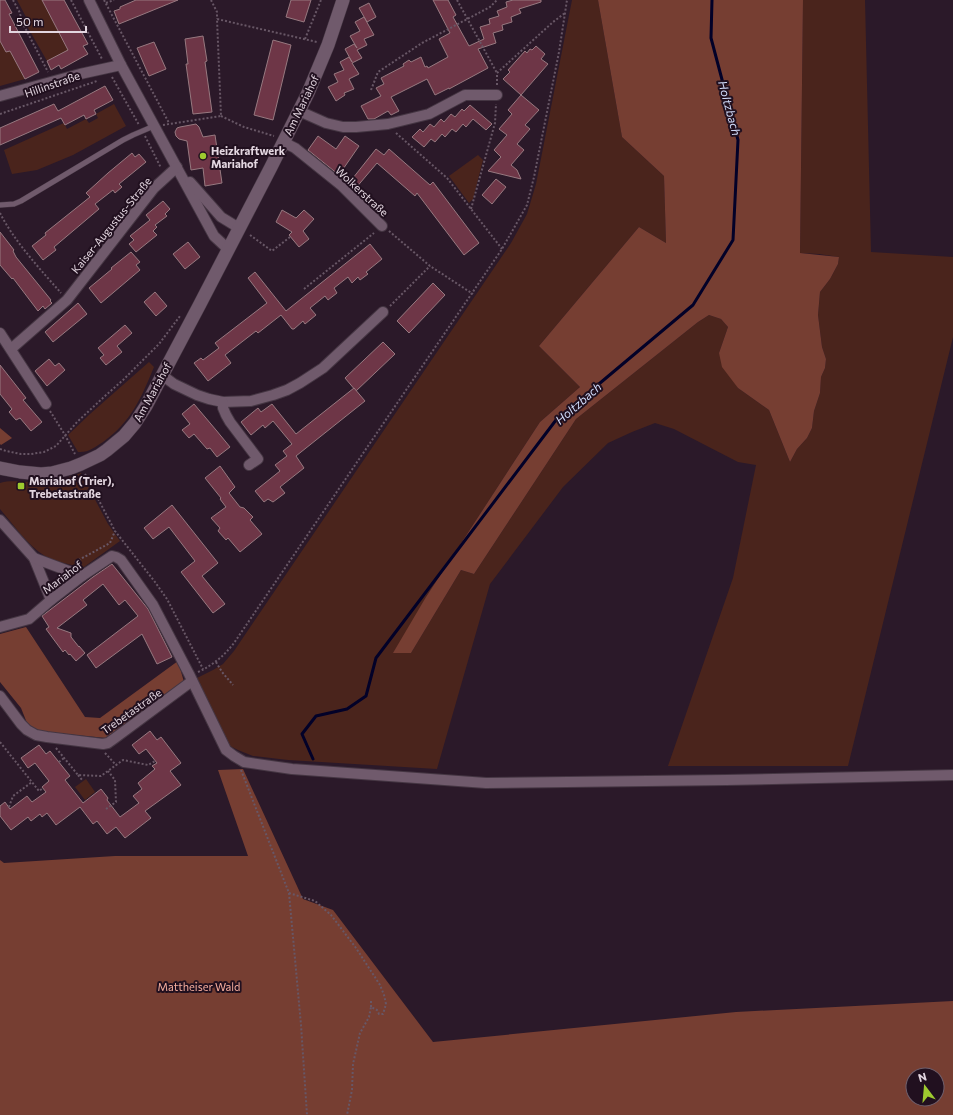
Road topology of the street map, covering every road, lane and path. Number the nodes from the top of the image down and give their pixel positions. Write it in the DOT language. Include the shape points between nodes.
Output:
graph roads {
  1 [pos="13,0"];
  2 [pos="71,0"];
  3 [pos="104,0"];
  4 [pos="114,0"];
  5 [pos="211,0"];
  6 [pos="321,0"];
  7 [pos="343,0"];
  8 [pos="457,0"];
  9 [pos="497,0"];
  10 [pos="567,0"];
  11 [pos="91,4"];
  12 [pos="106,4"];
  13 [pos="217,19"];
  14 [pos="467,19"];
  15 [pos="305,39"];
  16 [pos="328,45"];
  17 [pos="105,64"];
  18 [pos="121,65"];
  19 [pos="109,71"];
  20 [pos="497,73"];
  21 [pos="52,81"];
  22 [pos="97,82"];
  23 [pos="371,90"];
  24 [pos="496,95"];
  25 [pos="0,96"];
  26 [pos="299,111"];
  27 [pos="0,114"];
  28 [pos="221,116"];
  29 [pos="170,124"];
  30 [pos="388,124"];
  31 [pos="154,126"];
  32 [pos="142,131"];
  33 [pos="278,138"];
  34 [pos="177,167"];
  35 [pos="162,169"];
  36 [pos="0,206"];
  37 [pos="0,212"];
  38 [pos="382,226"];
  39 [pos="245,231"];
  40 [pos="290,237"];
  41 [pos="228,248"];
  42 [pos="502,249"];
  43 [pos="430,266"];
  44 [pos="304,289"];
  45 [pos="473,294"];
  46 [pos="67,300"];
  47 [pos="182,312"];
  48 [pos="383,312"];
  49 [pos="0,333"];
  50 [pos="11,349"];
  51 [pos="162,375"];
  52 [pos="223,402"];
  53 [pos="46,404"];
  54 [pos="0,448"];
  55 [pos="249,466"];
  56 [pos="0,468"];
  57 [pos="0,520"];
  58 [pos="115,531"];
  59 [pos="126,545"];
  60 [pos="34,558"];
  61 [pos="69,572"];
  62 [pos="82,576"];
  63 [pos="51,600"];
  64 [pos="0,627"];
  65 [pos="216,662"];
  66 [pos="192,681"];
  67 [pos="233,685"];
  68 [pos="0,696"];
  69 [pos="0,742"];
  70 [pos="57,749"];
  71 [pos="106,754"];
  72 [pos="64,758"];
  73 [pos="155,761"];
  74 [pos="59,762"];
  75 [pos="244,762"];
  76 [pos="116,765"];
  77 [pos="108,771"];
  78 [pos="78,775"];
  79 [pos="953,775"];
  80 [pos="83,781"];
  81 [pos="32,782"];
  82 [pos="43,788"];
  83 [pos="8,807"];
  84 [pos="106,809"];
  85 [pos="289,894"];
  86 [pos="371,1001"];
  87 [pos="371,1007"];
  88 [pos="307,1115"];
  89 [pos="347,1115"];
  1 -- 21 [label="path, Hillinstraße"];
  2 -- 17 [label="path"];
  3 -- 12 [label="path"];
  4 -- 12 [label="path"];
  5 -- 13 [label="path" via="217,12"];
  6 -- 15 [label="path"];
  7 -- 16 [label="street, Am Mariahof"];
  8 -- 14 [label="path"];
  9 -- 14 [label="path" via="490,7"];
  10 -- 42 [label="path" via="559,52 527,204"];
  11 -- 12 [label="path"];
  11 -- 18 [label="street"];
  12 -- 29 [label="path"];
  13 -- 15 [label="path"];
  13 -- 28 [label="path"];
  14 -- 20 [label="path"];
  14 -- 23 [label="path" via="422,43 378,72"];
  15 -- 16 [label="path"];
  16 -- 26 [label="street, Am Mariahof"];
  18 -- 21 [label="street, Hillinstraße"];
  18 -- 31 [label="street"];
  19 -- 32 [label="path"];
  21 -- 25 [label="street, Hillinstraße"];
  22 -- 27 [label="path, Hillinstraße"];
  24 -- 30 [label="street" via="465,95 430,114"];
  26 -- 30 [label="street" via="334,125 356,127"];
  26 -- 33 [label="street, Am Mariahof"];
  28 -- 29 [label="path"];
  28 -- 33 [label="path"];
  29 -- 31 [label="path"];
  30 -- 42 [label="path" via="447,178"];
  31 -- 32 [label="lane"];
  31 -- 34 [label="street"];
  32 -- 35 [label="path"];
  32 -- 36 [label="lane" via="22,201"];
  33 -- 38 [label="street, Wolkerstraße" via="295,148 341,185"];
  33 -- 39 [label="street, Am Mariahof" via="271,167"];
  34 -- 39 [label="street" via="221,217"];
  34 -- 41 [label="street" via="214,236"];
  34 -- 46 [label="street, Kaiser-Augustus-Straße" via="154,188"];
  37 -- 46 [label="path" via="24,248"];
  38 -- 43 [label="path"];
  38 -- 44 [label="path, Wolkerstraße"];
  39 -- 40 [label="path" via="272,251"];
  39 -- 41 [label="street, Am Mariahof"];
  41 -- 51 [label="street, Am Mariahof"];
  42 -- 45 [label="path"];
  43 -- 45 [label="path"];
  43 -- 48 [label="path"];
  45 -- 65 [label="path" via="234,643"];
  46 -- 50 [label="street, Kaiser-Augustus-Straße"];
  47 -- 54 [label="path" via="159,344 77,422 56,446 44,452 31,454"];
  48 -- 52 [label="street" via="323,368 300,383 252,401"];
  49 -- 50 [label="street"];
  50 -- 53 [label="street"];
  51 -- 52 [label="street" via="197,395"];
  51 -- 56 [label="street, Am Mariahof" via="135,423 124,436 100,455 76,466 52,472 31,474"];
  52 -- 55 [label="street" via="230,422 258,459"];
  57 -- 60 [label="street"];
  58 -- 61 [label="path" via="110,543 72,564"];
  59 -- 65 [label="path" via="167,599 203,669"];
  60 -- 61 [label="street"];
  60 -- 63 [label="street"];
  61 -- 62 [label="street"];
  62 -- 63 [label="street, Mariahof"];
  62 -- 66 [label="street, Mariahof" via="112,556 121,560 153,605"];
  63 -- 64 [label="street, Mariahof" via="28,619"];
  65 -- 67 [label="path"];
  66 -- 68 [label="street, Trebetastraße" via="108,743 103,744 36,735 21,724"];
  66 -- 75 [label="street" via="226,750"];
  69 -- 81 [label="path"];
  70 -- 72 [label="path"];
  71 -- 76 [label="path"];
  72 -- 74 [label="path"];
  72 -- 78 [label="path"];
  73 -- 76 [label="path" via="148,765 123,760"];
  75 -- 79 [label="street" via="292,770 486,783"];
  75 -- 85 [label="path" via="241,771"];
  76 -- 77 [label="path"];
  77 -- 78 [label="path" via="101,776"];
  77 -- 84 [label="path" via="115,780 116,802"];
  78 -- 80 [label="path"];
  81 -- 82 [label="path" via="39,791"];
  81 -- 83 [label="path" via="13,796"];
  85 -- 87 [label="path" via="315,902 331,915 356,948 384,995 386,1004 382,1014"];
  85 -- 88 [label="path"];
  86 -- 87 [label="path"];
  87 -- 89 [label="path" via="360,1033 353,1064 352,1090"];
}
